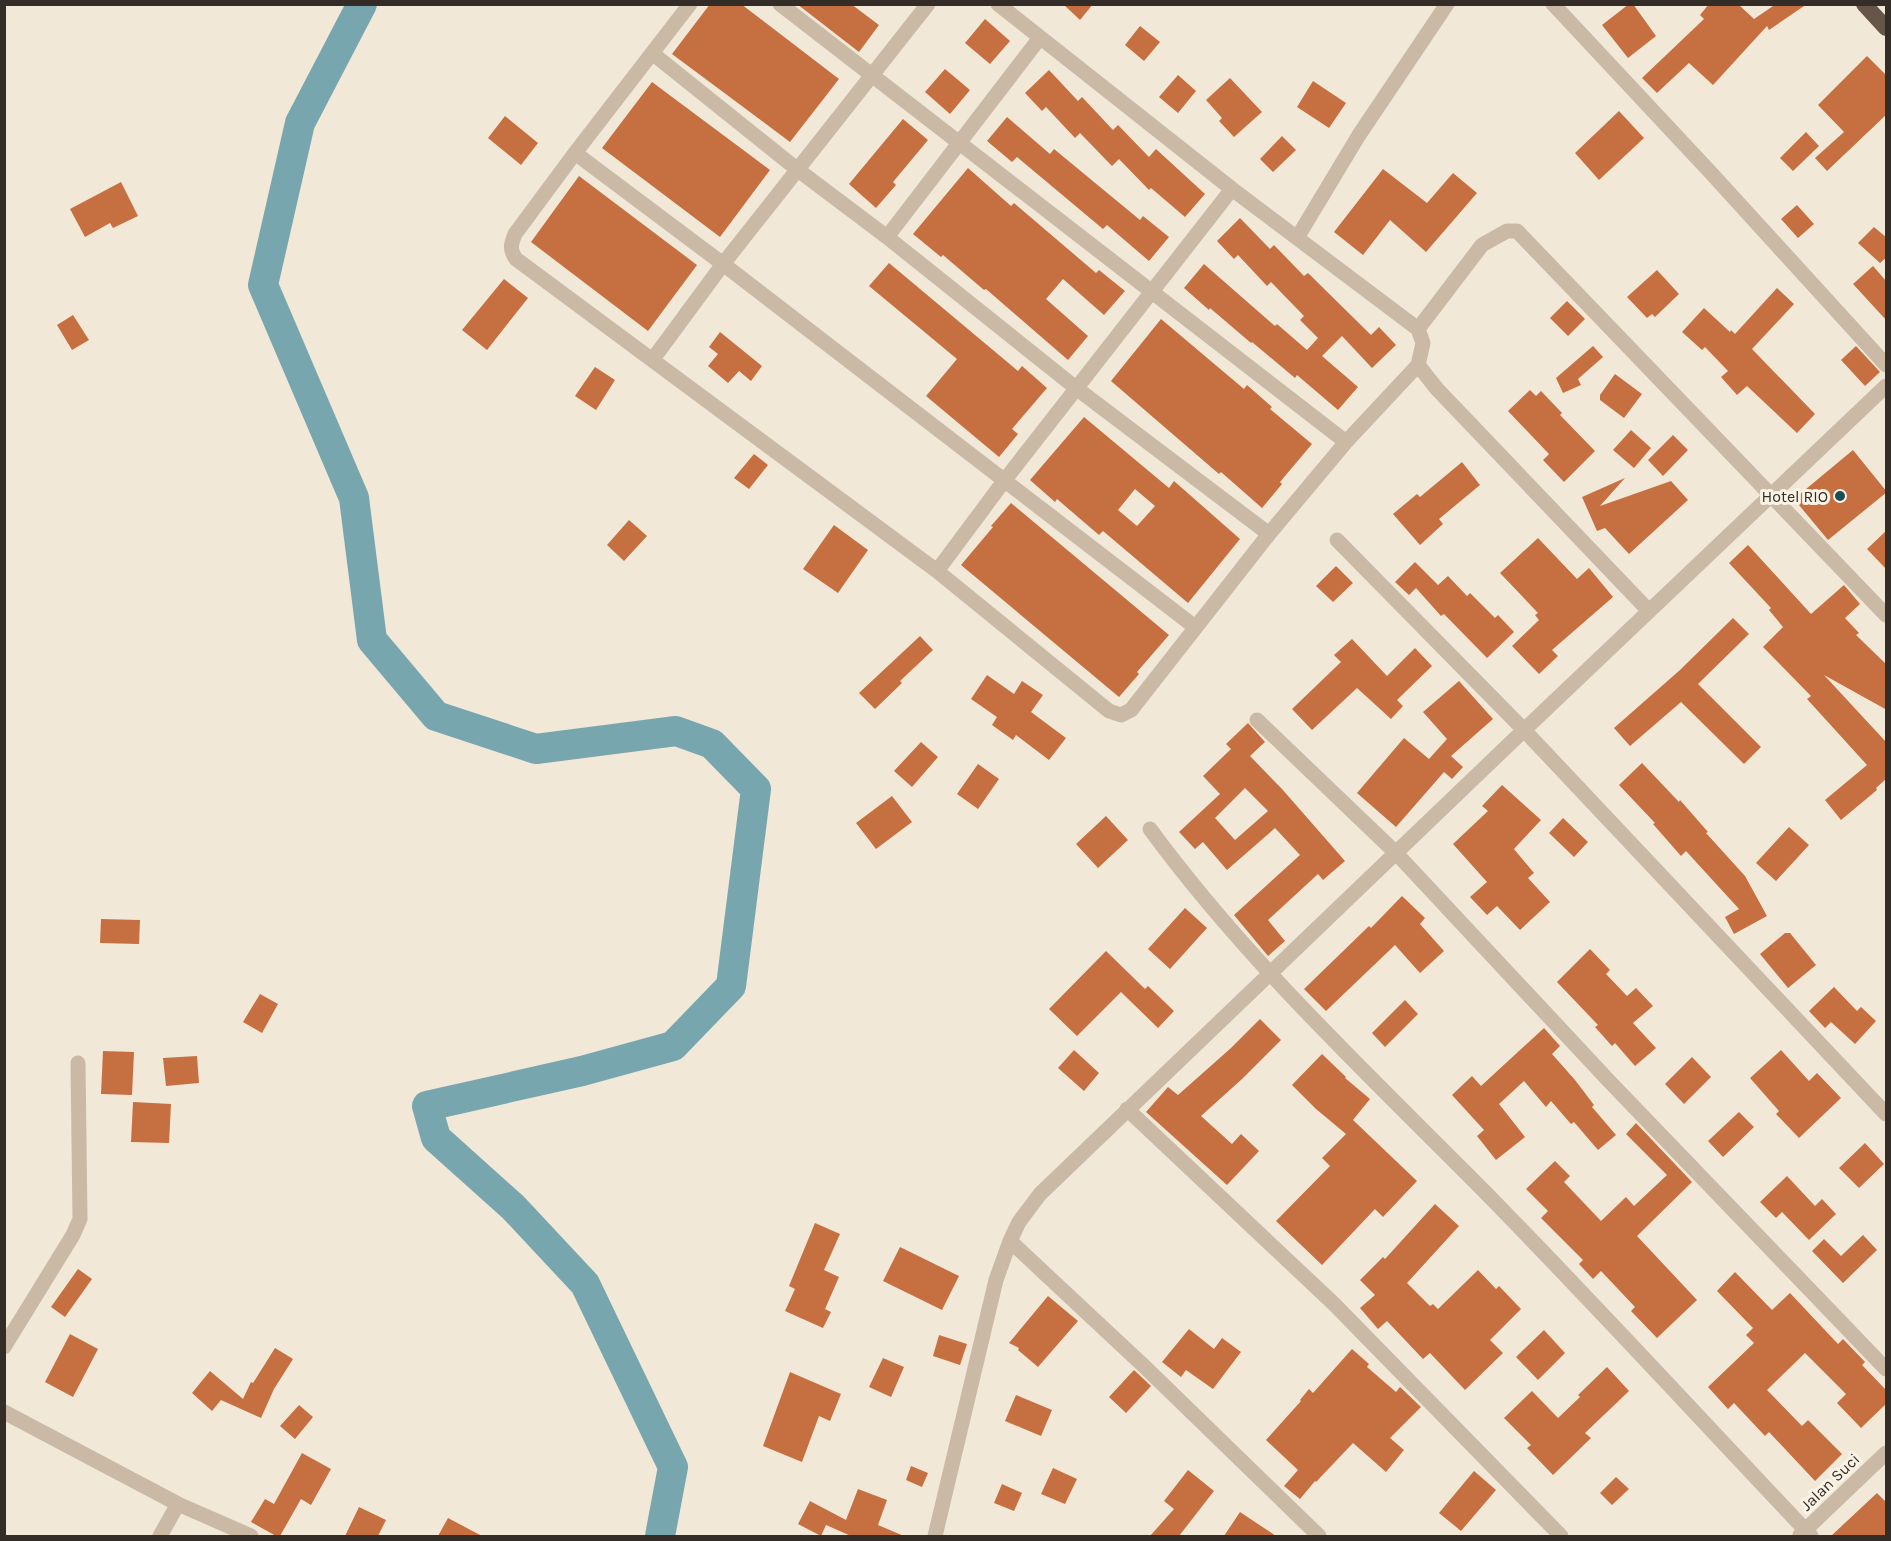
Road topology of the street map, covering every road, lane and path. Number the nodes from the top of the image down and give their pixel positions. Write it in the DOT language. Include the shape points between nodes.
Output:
graph roads {
  1 [pos="690,4"];
  2 [pos="780,4"];
  3 [pos="928,4"];
  4 [pos="998,4"];
  5 [pos="1447,4"];
  6 [pos="1553,4"];
  7 [pos="1864,4"];
  8 [pos="1887,28"];
  9 [pos="1039,39"];
  10 [pos="652,53"];
  11 [pos="871,75"];
  12 [pos="959,143"];
  13 [pos="575,153"];
  14 [pos="798,171"];
  15 [pos="1232,189"];
  16 [pos="887,237"];
  17 [pos="1297,238"];
  18 [pos="723,264"];
  19 [pos="1151,293"];
  20 [pos="1418,329"];
  21 [pos="653,359"];
  22 [pos="1418,365"];
  23 [pos="1887,365"];
  24 [pos="1887,386"];
  25 [pos="1076,388"];
  26 [pos="1346,442"];
  27 [pos="1004,481"];
  28 [pos="1770,496"];
  29 [pos="1269,534"];
  30 [pos="1337,540"];
  31 [pos="937,571"];
  32 [pos="1649,611"];
  33 [pos="1887,615"];
  34 [pos="1195,627"];
  35 [pos="1257,720"];
  36 [pos="1524,730"];
  37 [pos="1150,829"];
  38 [pos="1396,853"];
  39 [pos="1270,975"];
  40 [pos="78,1063"];
  41 [pos="1127,1109"];
  42 [pos="1887,1114"];
  43 [pos="1010,1241"];
  44 [pos="4,1347"];
  45 [pos="1887,1369"];
  46 [pos="4,1412"];
  47 [pos="1887,1453"];
  48 [pos="178,1504"];
  49 [pos="1805,1534"];
  50 [pos="159,1536"];
  51 [pos="251,1536"];
  52 [pos="935,1536"];
  53 [pos="1319,1536"];
  54 [pos="1561,1536"];
  1 -- 10 [label="street"];
  2 -- 11 [label="street"];
  3 -- 11 [label="street"];
  4 -- 9 [label="street"];
  5 -- 17 [label="street" via="1359,135"];
  6 -- 23 [label="street"];
  7 -- 8 [label="highway"];
  9 -- 12 [label="street"];
  9 -- 15 [label="street"];
  10 -- 13 [label="street"];
  10 -- 14 [label="street"];
  11 -- 12 [label="street"];
  11 -- 14 [label="street"];
  12 -- 16 [label="street"];
  12 -- 19 [label="street"];
  13 -- 18 [label="street"];
  13 -- 21 [label="street" via="515,234 510,245 512,253"];
  14 -- 16 [label="street"];
  14 -- 18 [label="street"];
  15 -- 17 [label="street"];
  15 -- 19 [label="street"];
  16 -- 25 [label="street"];
  17 -- 20 [label="street"];
  18 -- 21 [label="street"];
  18 -- 27 [label="street"];
  19 -- 25 [label="street"];
  19 -- 26 [label="street"];
  20 -- 22 [label="street" via="1423,343"];
  20 -- 28 [label="street" via="1482,245 1507,231 1517,231"];
  21 -- 31 [label="street"];
  22 -- 26 [label="street"];
  22 -- 32 [label="street"];
  24 -- 28 [label="street"];
  25 -- 27 [label="street"];
  25 -- 29 [label="street"];
  26 -- 29 [label="street"];
  27 -- 31 [label="street"];
  27 -- 34 [label="street"];
  28 -- 32 [label="street"];
  28 -- 33 [label="street"];
  29 -- 34 [label="street"];
  30 -- 36 [label="street"];
  31 -- 34 [label="street" via="1116,714 1131,710"];
  32 -- 36 [label="street"];
  35 -- 38 [label="street"];
  36 -- 38 [label="street"];
  36 -- 42 [label="street"];
  37 -- 39 [label="street"];
  38 -- 39 [label="street"];
  38 -- 45 [label="street"];
  39 -- 41 [label="street"];
  39 -- 49 [label="street" via="1527,1235"];
  40 -- 44 [label="street" via="80,1219"];
  41 -- 43 [label="street" via="1040,1194"];
  41 -- 54 [label="street" via="1334,1304"];
  43 -- 52 [label="street" via="996,1280"];
  43 -- 53 [label="street"];
  46 -- 48 [label="street"];
  47 -- 49 [label="street, Jalan Suci"];
  48 -- 50 [label="street"];
  48 -- 51 [label="street"];
}
